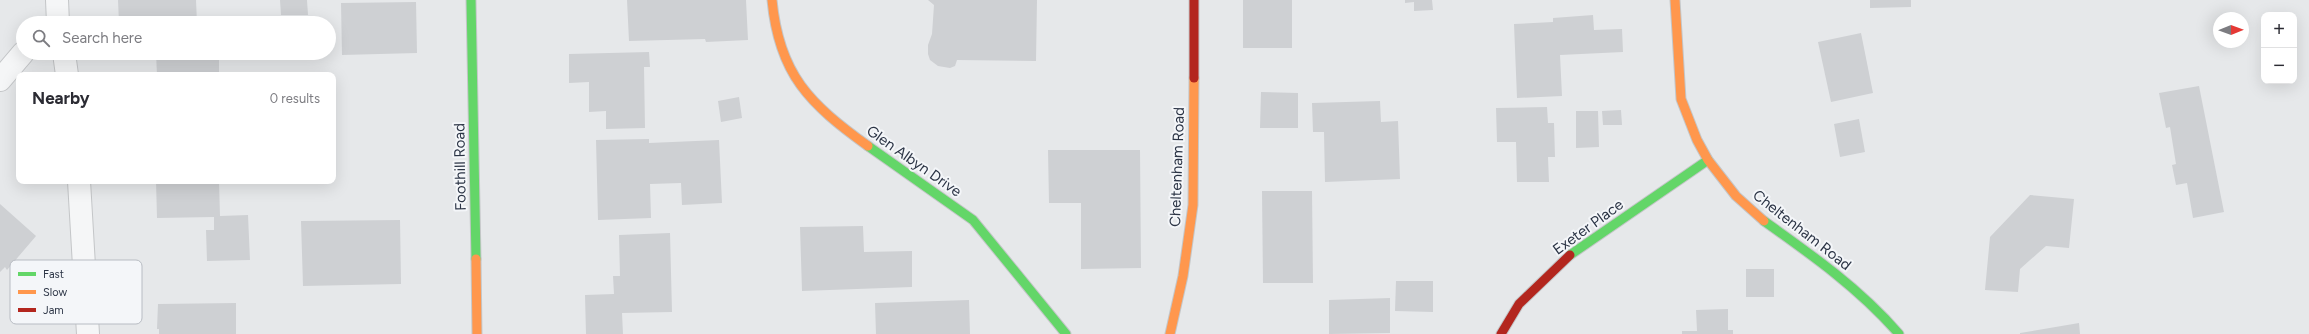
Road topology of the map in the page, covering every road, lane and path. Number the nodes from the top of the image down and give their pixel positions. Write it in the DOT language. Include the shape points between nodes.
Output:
graph roads {
  1 [pos="471,0"];
  2 [pos="772,0"];
  3 [pos="1194,0"];
  4 [pos="1675,0"];
  5 [pos="18,60"];
  6 [pos="65,60"];
  7 [pos="67,72"];
  8 [pos="0,80"];
  9 [pos="1708,160"];
  10 [pos="79,184"];
  11 [pos="84,260"];
  12 [pos="87,324"];
  13 [pos="88,334"];
  14 [pos="477,334"];
  15 [pos="1066,334"];
  16 [pos="1170,334"];
  17 [pos="1501,334"];
  18 [pos="1899,334"];
  1 -- 14 [label="street, Foothill Road"];
  2 -- 15 [label="street, Glen Albyn Drive" via="773,22 785,62 813,103 831,119 973,220"];
  3 -- 16 [label="street, Cheltenham Road" via="1192,205 1183,276"];
  4 -- 9 [label="street, Cheltenham Road" via="1681,99"];
  5 -- 8 [label="street"];
  6 -- 7 [label="street"];
  9 -- 17 [label="street, Exeter Place" via="1568,256 1519,304"];
  9 -- 18 [label="street, Cheltenham Road" via="1736,196 1754,214 1827,265 1882,314"];
  10 -- 11 [label="street"];
  12 -- 13 [label="street"];
}
